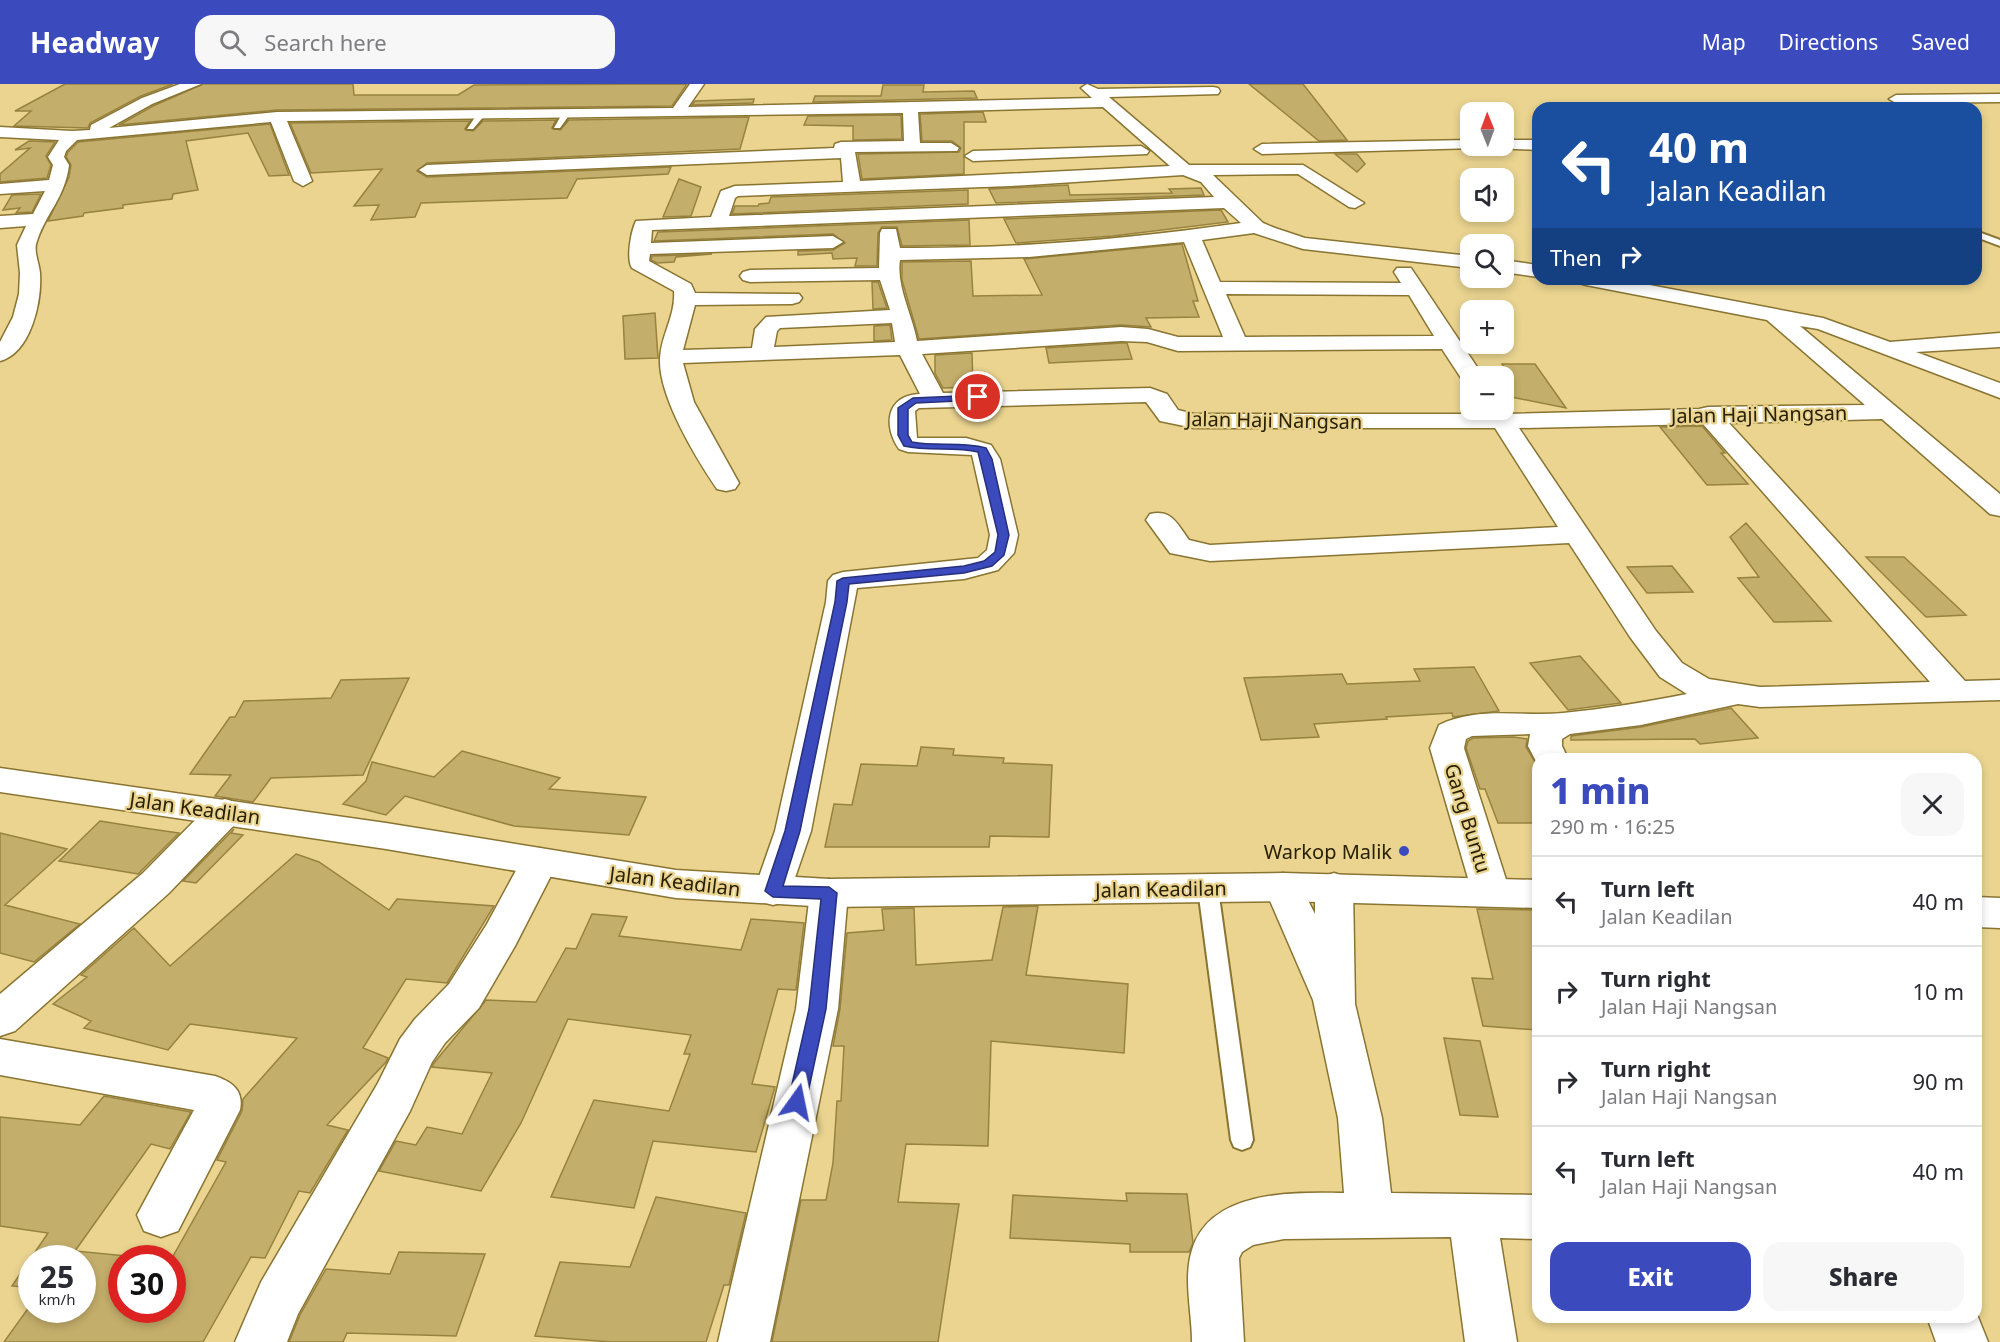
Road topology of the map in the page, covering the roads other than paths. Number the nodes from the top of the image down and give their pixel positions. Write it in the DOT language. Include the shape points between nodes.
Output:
graph roads {
  1 [pos="194,84"];
  2 [pos="696,84"];
  3 [pos="2000,88"];
  4 [pos="1087,90"];
  5 [pos="1213,91"];
  6 [pos="2000,98"];
  7 [pos="910,108"];
  8 [pos="714,111"];
  9 [pos="677,112"];
  10 [pos="481,115"];
  11 [pos="277,117"];
  12 [pos="470,127"];
  13 [pos="0,132"];
  14 [pos="79,135"];
  15 [pos="1460,145"];
  16 [pos="1514,145"];
  17 [pos="1532,145"];
  18 [pos="911,146"];
  19 [pos="841,147"];
  20 [pos="951,148"];
  21 [pos="1277,148"];
  22 [pos="1245,150"];
  23 [pos="474,152"];
  24 [pos="1166,152"];
  25 [pos="973,156"];
  26 [pos="692,160"];
  27 [pos="1188,161"];
  28 [pos="543,166"];
  29 [pos="1299,169"];
  30 [pos="427,170"];
  31 [pos="303,181"];
  32 [pos="57,185"];
  33 [pos="852,185"];
  34 [pos="0,189"];
  35 [pos="1228,202"];
  36 [pos="1355,203"];
  37 [pos="886,217"];
  38 [pos="40,219"];
  39 [pos="0,222"];
  40 [pos="726,222"];
  41 [pos="1256,227"];
  42 [pos="1982,236"];
  43 [pos="1191,237"];
  44 [pos="2000,243"];
  45 [pos="706,247"];
  46 [pos="640,249"];
  47 [pos="1389,252"];
  48 [pos="890,256"];
  49 [pos="1514,256"];
  50 [pos="1460,258"];
  51 [pos="1447,259"];
  52 [pos="1532,260"];
  53 [pos="1460,261"];
  54 [pos="1532,262"];
  55 [pos="1514,264"];
  56 [pos="750,276"];
  57 [pos="1619,285"];
  58 [pos="1211,288"];
  59 [pos="1417,289"];
  60 [pos="809,297"];
  61 [pos="686,299"];
  62 [pos="1772,313"];
  63 [pos="25,315"];
  64 [pos="902,316"];
  65 [pos="0,319"];
  66 [pos="1837,328"];
  67 [pos="2000,340"];
  68 [pos="1450,342"];
  69 [pos="1237,344"];
  70 [pos="1887,346"];
  71 [pos="907,347"];
  72 [pos="1815,348"];
  73 [pos="762,353"];
  74 [pos="0,354"];
  75 [pos="671,357"];
  76 [pos="1465,366"];
  77 [pos="2000,391"];
  78 [pos="934,398"];
  79 [pos="1890,412"];
  80 [pos="1708,414"];
  81 [pos="1514,415"];
  82 [pos="1460,416"];
  83 [pos="1502,420"];
  84 [pos="726,483"];
  85 [pos="2000,508"];
  86 [pos="1160,520"];
  87 [pos="1575,534"];
  88 [pos="2000,690"];
  89 [pos="1957,692"];
  90 [pos="1738,694"];
  91 [pos="1561,724"];
  92 [pos="1548,753"];
  93 [pos="0,780"];
  94 [pos="225,812"];
  95 [pos="539,862"];
  96 [pos="1283,887"];
  97 [pos="1334,887"];
  98 [pos="1208,888"];
  99 [pos="773,891"];
  100 [pos="1491,892"];
  101 [pos="829,893"];
  102 [pos="1532,894"];
  103 [pos="1982,912"];
  104 [pos="2000,913"];
  105 [pos="1334,1004"];
  106 [pos="0,1019"];
  107 [pos="0,1057"];
  108 [pos="1242,1140"];
  109 [pos="161,1215"];
  110 [pos="1472,1215"];
  111 [pos="1370,1216"];
  112 [pos="1532,1217"];
  113 [pos="1954,1323"];
  114 [pos="261,1342"];
  115 [pos="744,1342"];
  116 [pos="1218,1342"];
  117 [pos="1491,1342"];
  118 [pos="1962,1342"];
  1 -- 14 [label="street" via="147,101"];
  2 -- 9 [label="street"];
  3 -- 6 [label="street" via="1899,94"];
  4 -- 5 [label="street"];
  4 -- 7 [label="street"];
  4 -- 24 [label="street"];
  7 -- 8 [label="street"];
  7 -- 18 [label="street"];
  8 -- 9 [label="street"];
  8 -- 26 [label="street"];
  9 -- 10 [label="street" via="560,131"];
  10 -- 11 [label="street"];
  10 -- 12 [label="lane"];
  11 -- 14 [label="street"];
  11 -- 31 [label="street"];
  13 -- 14 [label="street"];
  14 -- 32 [label="street" via="58,150 56,157 61,165"];
  15 -- 21 [label="street"];
  16 -- 17 [label="street"];
  18 -- 19 [label="street"];
  18 -- 20 [label="street"];
  21 -- 22 [label="street"];
  21 -- 29 [label="street"];
  23 -- 28 [label="street" via="554,150"];
  24 -- 25 [label="street"];
  24 -- 27 [label="street"];
  26 -- 28 [label="street"];
  26 -- 33 [label="street" via="844,153 849,155"];
  27 -- 29 [label="street"];
  27 -- 33 [label="street" via="1011,181"];
  27 -- 35 [label="street"];
  28 -- 30 [label="street"];
  29 -- 36 [label="street"];
  32 -- 34 [label="street"];
  32 -- 38 [label="street"];
  33 -- 40 [label="street" via="735,191 728,195"];
  35 -- 37 [label="street"];
  35 -- 41 [label="street"];
  37 -- 40 [label="street"];
  37 -- 48 [label="street"];
  38 -- 39 [label="street"];
  38 -- 63 [label="street" via="26,244 30,274"];
  40 -- 45 [label="street"];
  40 -- 46 [label="street" via="643,225"];
  41 -- 43 [label="street"];
  41 -- 47 [label="street" via="1303,243"];
  42 -- 44 [label="lane"];
  43 -- 48 [label="street" via="972,255"];
  43 -- 58 [label="street"];
  45 -- 46 [label="street"];
  45 -- 48 [label="street" via="862,241"];
  46 -- 61 [label="street" via="639,264 678,283 684,288"];
  47 -- 51 [label="street"];
  47 -- 59 [label="street"];
  48 -- 56 [label="street"];
  48 -- 64 [label="street"];
  49 -- 52 [label="street"];
  50 -- 51 [label="street"];
  51 -- 53 [label="street"];
  54 -- 55 [label="street"];
  57 -- 62 [label="street"];
  58 -- 59 [label="street"];
  58 -- 69 [label="street"];
  59 -- 68 [label="street"];
  60 -- 61 [label="street"];
  61 -- 75 [label="street"];
  62 -- 66 [label="street"];
  62 -- 72 [label="street"];
  63 -- 65 [label="street"];
  63 -- 74 [label="street"];
  64 -- 71 [label="street"];
  64 -- 73 [label="street" via="774,322 766,329"];
  66 -- 70 [label="street"];
  66 -- 72 [label="street"];
  67 -- 70 [label="street"];
  68 -- 69 [label="street"];
  68 -- 76 [label="street"];
  69 -- 71 [label="street" via="1178,344 1121,334"];
  70 -- 77 [label="street"];
  71 -- 73 [label="street"];
  71 -- 78 [label="street"];
  72 -- 79 [label="street"];
  73 -- 75 [label="street"];
  75 -- 84 [label="street" via="683,403"];
  78 -- 82 [label="street, Jalan Haji Nangsan" via="1150,395 1159,399 1169,416 1194,421"];
  78 -- 99 [label="street, Jalan Haji Nangsan" via="913,401 903,408 903,435 908,444 926,448 966,446 982,450 1004,535 1000,553 988,564 964,570 843,581 793,831"];
  79 -- 80 [label="street, Jalan Haji Nangsan"];
  79 -- 85 [label="street"];
  80 -- 81 [label="street, Jalan Haji Nangsan"];
  80 -- 89 [label="street"];
  83 -- 87 [label="street"];
  86 -- 87 [label="street" via="1180,547 1210,553"];
  87 -- 90 [label="street" via="1671,670 1699,687"];
  88 -- 89 [label="street"];
  89 -- 90 [label="street" via="1760,697"];
  90 -- 91 [label="street" via="1641,714"];
  91 -- 92 [label="street" via="1546,735"];
  91 -- 100 [label="street, Gang Buntu" via="1474,725 1450,733 1446,748"];
  93 -- 94 [label="street, Jalan Keadilan"];
  94 -- 95 [label="street, Jalan Keadilan"];
  94 -- 106 [label="street" via="156,883"];
  95 -- 99 [label="street, Jalan Keadilan" via="676,884"];
  95 -- 114 [label="street" via="464,996 415,1052 394,1097 279,1299"];
  96 -- 97 [label="street, Jalan Keadilan"];
  96 -- 98 [label="street, Jalan Keadilan"];
  96 -- 105 [label="street"];
  97 -- 100 [label="street, Jalan Keadilan"];
  97 -- 105 [label="street"];
  98 -- 101 [label="street, Jalan Keadilan"];
  98 -- 108 [label="lane"];
  99 -- 101 [label="street, Jalan Keadilan"];
  100 -- 102 [label="street, Jalan Keadilan"];
  101 -- 115 [label="street" via="817,1009"];
  103 -- 104 [label="street"];
  105 -- 111 [label="street" via="1360,1118"];
  107 -- 109 [label="street" via="215,1095 220,1100 218,1110"];
  110 -- 111 [label="street"];
  110 -- 112 [label="street"];
  110 -- 117 [label="street"];
  111 -- 116 [label="street" via="1266,1219 1226,1234 1215,1251"];
  113 -- 118 [label="street"];
}
